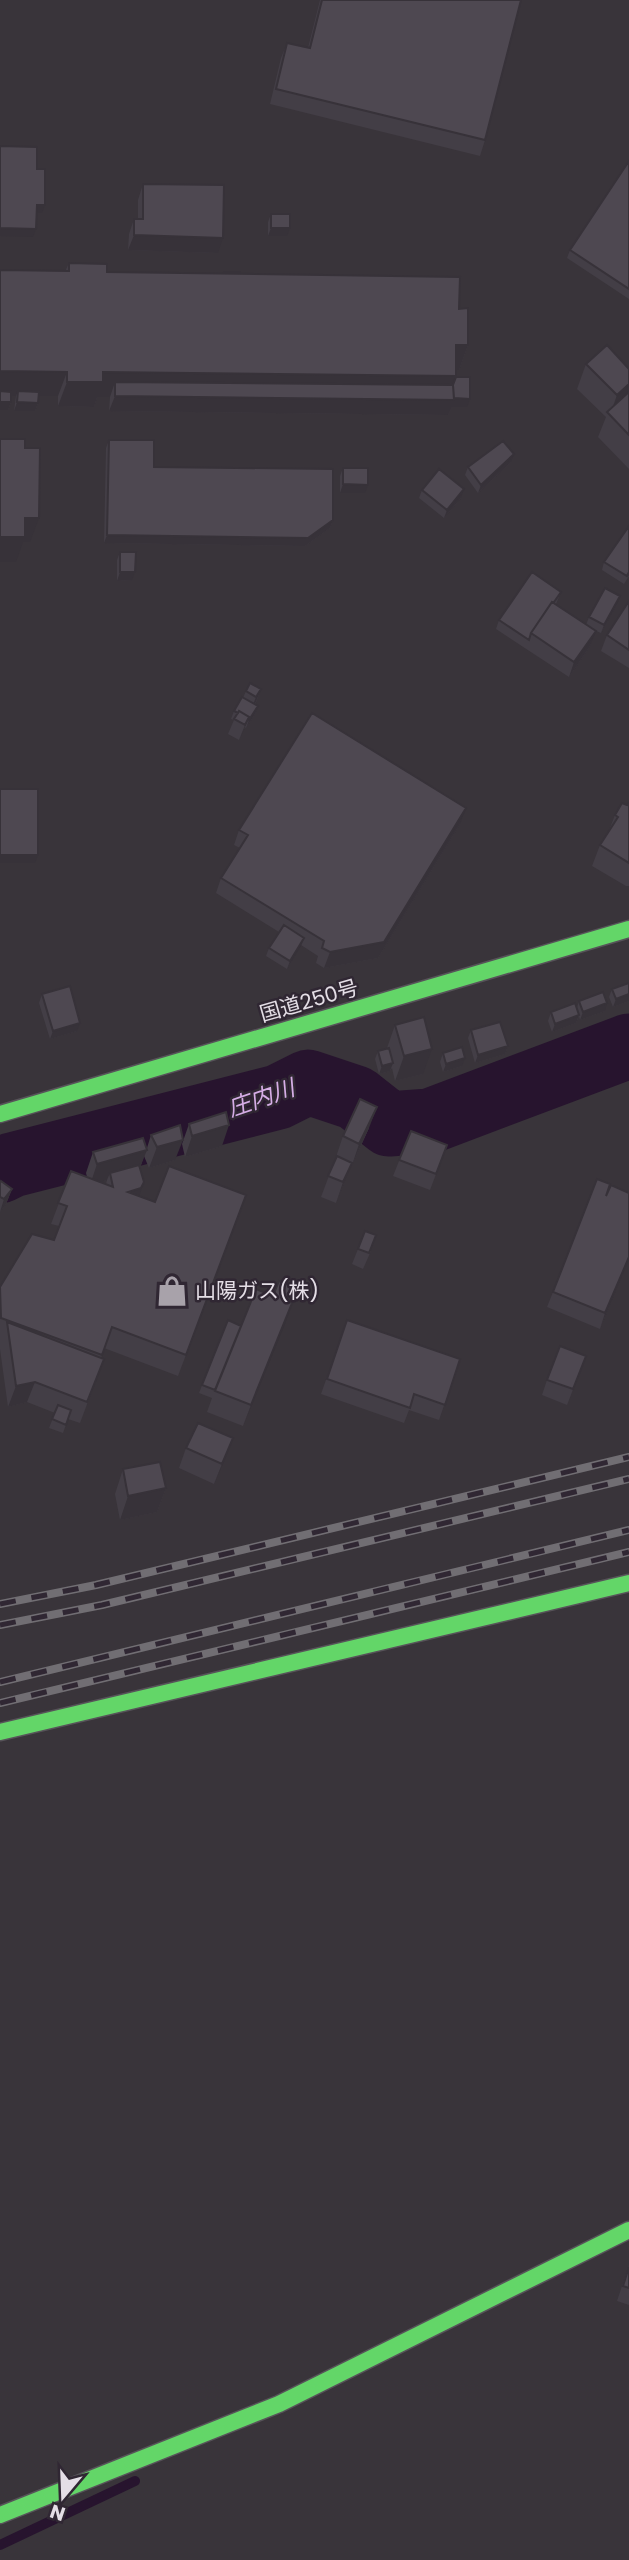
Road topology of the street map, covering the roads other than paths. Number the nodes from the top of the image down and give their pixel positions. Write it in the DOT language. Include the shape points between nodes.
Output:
graph roads {
  1 [pos="629,929"];
  2 [pos="0,1114"];
  3 [pos="629,1583"];
  4 [pos="0,1732"];
  5 [pos="629,2230"];
  6 [pos="0,2515"];
  1 -- 2 [label="main road, 国道250号"];
  3 -- 4 [label="main road"];
  5 -- 6 [label="main road" via="279,2404"];
}
